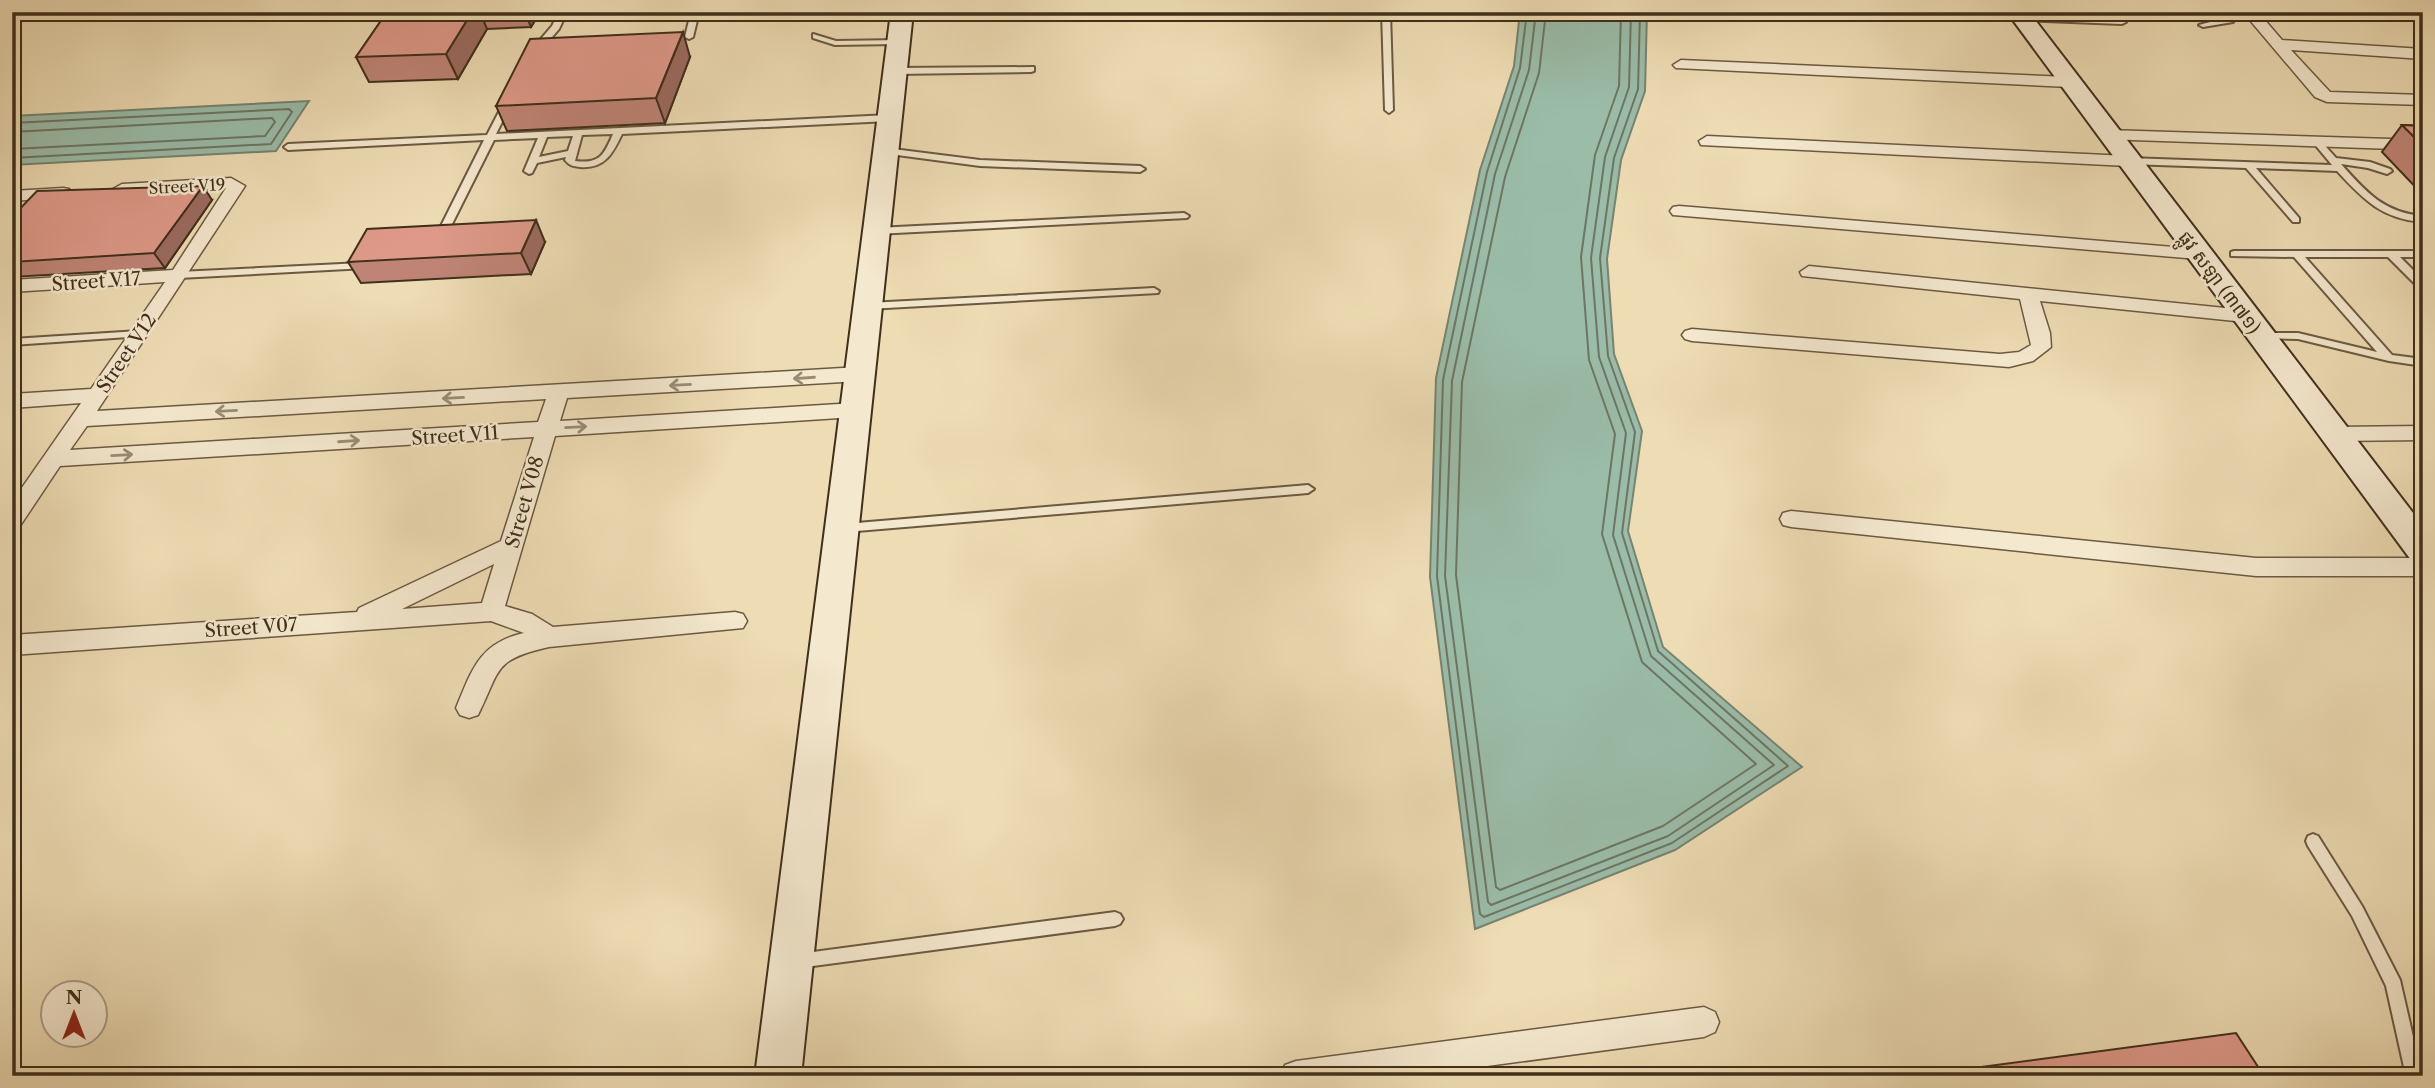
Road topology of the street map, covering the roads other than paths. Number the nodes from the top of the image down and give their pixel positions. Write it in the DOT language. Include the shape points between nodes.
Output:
graph roads {
  1 [pos="562,12"];
  2 [pos="695,12"];
  3 [pos="1386,12"];
  4 [pos="1872,12"];
  5 [pos="2226,12"];
  6 [pos="2250,12"];
  7 [pos="2021,16"];
  8 [pos="2122,22"];
  9 [pos="2203,25"];
  10 [pos="816,36"];
  11 [pos="689,37"];
  12 [pos="898,42"];
  13 [pos="2276,44"];
  14 [pos="2423,54"];
  15 [pos="531,60"];
  16 [pos="1681,65"];
  17 [pos="1031,69"];
  18 [pos="2069,82"];
  19 [pos="513,93"];
  20 [pos="2423,100"];
  21 [pos="1390,110"];
  22 [pos="890,118"];
  23 [pos="618,133"];
  24 [pos="578,135"];
  25 [pos="2108,135"];
  26 [pos="544,136"];
  27 [pos="488,138"];
  28 [pos="1707,141"];
  29 [pos="2316,141"];
  30 [pos="2423,145"];
  31 [pos="288,147"];
  32 [pos="886,151"];
  33 [pos="572,153"];
  34 [pos="2332,160"];
  35 [pos="533,161"];
  36 [pos="2128,161"];
  37 [pos="2249,165"];
  38 [pos="1140,169"];
  39 [pos="2340,169"];
  40 [pos="529,172"];
  41 [pos="2387,172"];
  42 [pos="236,184"];
  43 [pos="44,194"];
  44 [pos="12,196"];
  45 [pos="1679,211"];
  46 [pos="28,212"];
  47 [pos="1184,216"];
  48 [pos="2423,219"];
  49 [pos="2296,220"];
  50 [pos="443,230"];
  51 [pos="876,231"];
  52 [pos="2198,254"];
  53 [pos="2234,254"];
  54 [pos="2297,254"];
  55 [pos="2390,254"];
  56 [pos="2423,254"];
  57 [pos="362,266"];
  58 [pos="1809,272"];
  59 [pos="179,275"];
  60 [pos="12,286"];
  61 [pos="2423,286"];
  62 [pos="1154,291"];
  63 [pos="2028,294"];
  64 [pos="867,306"];
  65 [pos="2252,326"];
  66 [pos="139,334"];
  67 [pos="1692,335"];
  68 [pos="12,342"];
  69 [pos="2389,358"];
  70 [pos="2423,363"];
  71 [pos="860,374"];
  72 [pos="558,392"];
  73 [pos="98,395"];
  74 [pos="12,401"];
  75 [pos="273,408"];
  76 [pos="855,410"];
  77 [pos="81,419"];
  78 [pos="545,429"];
  79 [pos="2334,433"];
  80 [pos="2423,433"];
  81 [pos="248,447"];
  82 [pos="54,459"];
  83 [pos="1308,489"];
  84 [pos="21,494"];
  85 [pos="1791,519"];
  86 [pos="12,520"];
  87 [pos="842,529"];
  88 [pos="511,546"];
  89 [pos="2423,551"];
  90 [pos="2423,567"];
  91 [pos="491,612"];
  92 [pos="358,619"];
  93 [pos="735,621"];
  94 [pos="549,637"];
  95 [pos="12,645"];
  96 [pos="469,708"];
  97 [pos="2313,841"];
  98 [pos="1115,919"];
  99 [pos="791,962"];
  100 [pos="1704,1022"];
  101 [pos="778,1076"];
  102 [pos="1296,1076"];
  103 [pos="2414,1076"];
  1 -- 15 [label="lane"];
  2 -- 11 [label="lane"];
  3 -- 21 [label="lane"];
  4 -- 7 [label="lane"];
  5 -- 9 [label="lane" via="2230,20"];
  6 -- 13 [label="street"];
  7 -- 8 [label="lane"];
  7 -- 18 [label="street, ផ្លូវ សឡា (៣៧១)"];
  10 -- 12 [label="lane" via="835,43"];
  12 -- 17 [label="lane"];
  12 -- 22 [label="street"];
  13 -- 14 [label="street"];
  13 -- 20 [label="street" via="2327,97"];
  16 -- 18 [label="street"];
  18 -- 25 [label="street, ផ្លូវ សឡា (៣៧១)"];
  19 -- 27 [label="lane"];
  22 -- 23 [label="lane"];
  22 -- 32 [label="street"];
  23 -- 24 [label="lane"];
  23 -- 33 [label="lane" via="602,162 572,163"];
  24 -- 26 [label="lane"];
  24 -- 33 [label="lane"];
  25 -- 29 [label="street"];
  25 -- 36 [label="street, ផ្លូវ សឡា (៣៧១)"];
  26 -- 27 [label="lane"];
  26 -- 35 [label="lane"];
  27 -- 31 [label="lane"];
  27 -- 50 [label="lane"];
  28 -- 36 [label="street"];
  29 -- 30 [label="street"];
  29 -- 34 [label="lane"];
  32 -- 38 [label="lane" via="1009,167"];
  32 -- 51 [label="street"];
  33 -- 35 [label="lane"];
  34 -- 39 [label="lane"];
  34 -- 41 [label="lane"];
  35 -- 40 [label="lane"];
  36 -- 37 [label="lane"];
  36 -- 52 [label="street, ផ្លូវ សឡា (៣៧១)"];
  37 -- 39 [label="lane"];
  37 -- 49 [label="lane"];
  39 -- 48 [label="lane" via="2388,214"];
  42 -- 43 [label="street, Street V19"];
  42 -- 59 [label="street, Street V12"];
  43 -- 44 [label="street, Street V19"];
  43 -- 46 [label="street"];
  45 -- 52 [label="street"];
  47 -- 51 [label="lane"];
  51 -- 64 [label="street"];
  52 -- 65 [label="street, ផ្លូវ សឡា (៣៧១)"];
  53 -- 54 [label="lane"];
  54 -- 55 [label="lane"];
  54 -- 69 [label="lane"];
  55 -- 56 [label="lane"];
  55 -- 61 [label="lane"];
  57 -- 59 [label="lane"];
  58 -- 63 [label="street"];
  59 -- 60 [label="street, Street V17"];
  59 -- 66 [label="street, Street V12"];
  62 -- 64 [label="lane"];
  63 -- 65 [label="street"];
  63 -- 67 [label="street" via="2041,347 2032,356 2011,360"];
  64 -- 71 [label="street"];
  65 -- 69 [label="lane"];
  65 -- 79 [label="street, ផ្លូវ សឡា (៣៧១)"];
  66 -- 68 [label="lane"];
  66 -- 73 [label="street, Street V12"];
  69 -- 70 [label="lane"];
  71 -- 72 [label="street, Street V11, one-way"];
  71 -- 76 [label="street"];
  72 -- 75 [label="street, Street V11, one-way"];
  72 -- 78 [label="street, Street V08"];
  73 -- 74 [label="street"];
  73 -- 77 [label="street, Street V12"];
  75 -- 77 [label="street, Street V11, one-way"];
  75 -- 81 [label="street"];
  78 -- 76 [label="street, Street V11, one-way"];
  76 -- 87 [label="street"];
  77 -- 82 [label="street, Street V12"];
  81 -- 78 [label="street, Street V11, one-way"];
  78 -- 88 [label="street, Street V08"];
  79 -- 80 [label="street"];
  79 -- 89 [label="street, ផ្លូវ សឡា (៣៧១)"];
  82 -- 81 [label="street, Street V11, one-way"];
  82 -- 84 [label="street, Street V12"];
  83 -- 87 [label="lane"];
  84 -- 86 [label="street, Street V12"];
  85 -- 90 [label="street" via="2256,567"];
  87 -- 99 [label="street"];
  88 -- 91 [label="street, Street V08"];
  88 -- 92 [label="street"];
  91 -- 92 [label="street, Street V07"];
  91 -- 94 [label="street, Street V07" via="524,621"];
  92 -- 95 [label="street, Street V07"];
  93 -- 94 [label="street"];
  94 -- 96 [label="street" via="499,654 485,668"];
  97 -- 103 [label="lane" via="2357,911 2394,985"];
  98 -- 99 [label="lane"];
  99 -- 101 [label="street"];
  100 -- 102 [label="street"];
}
